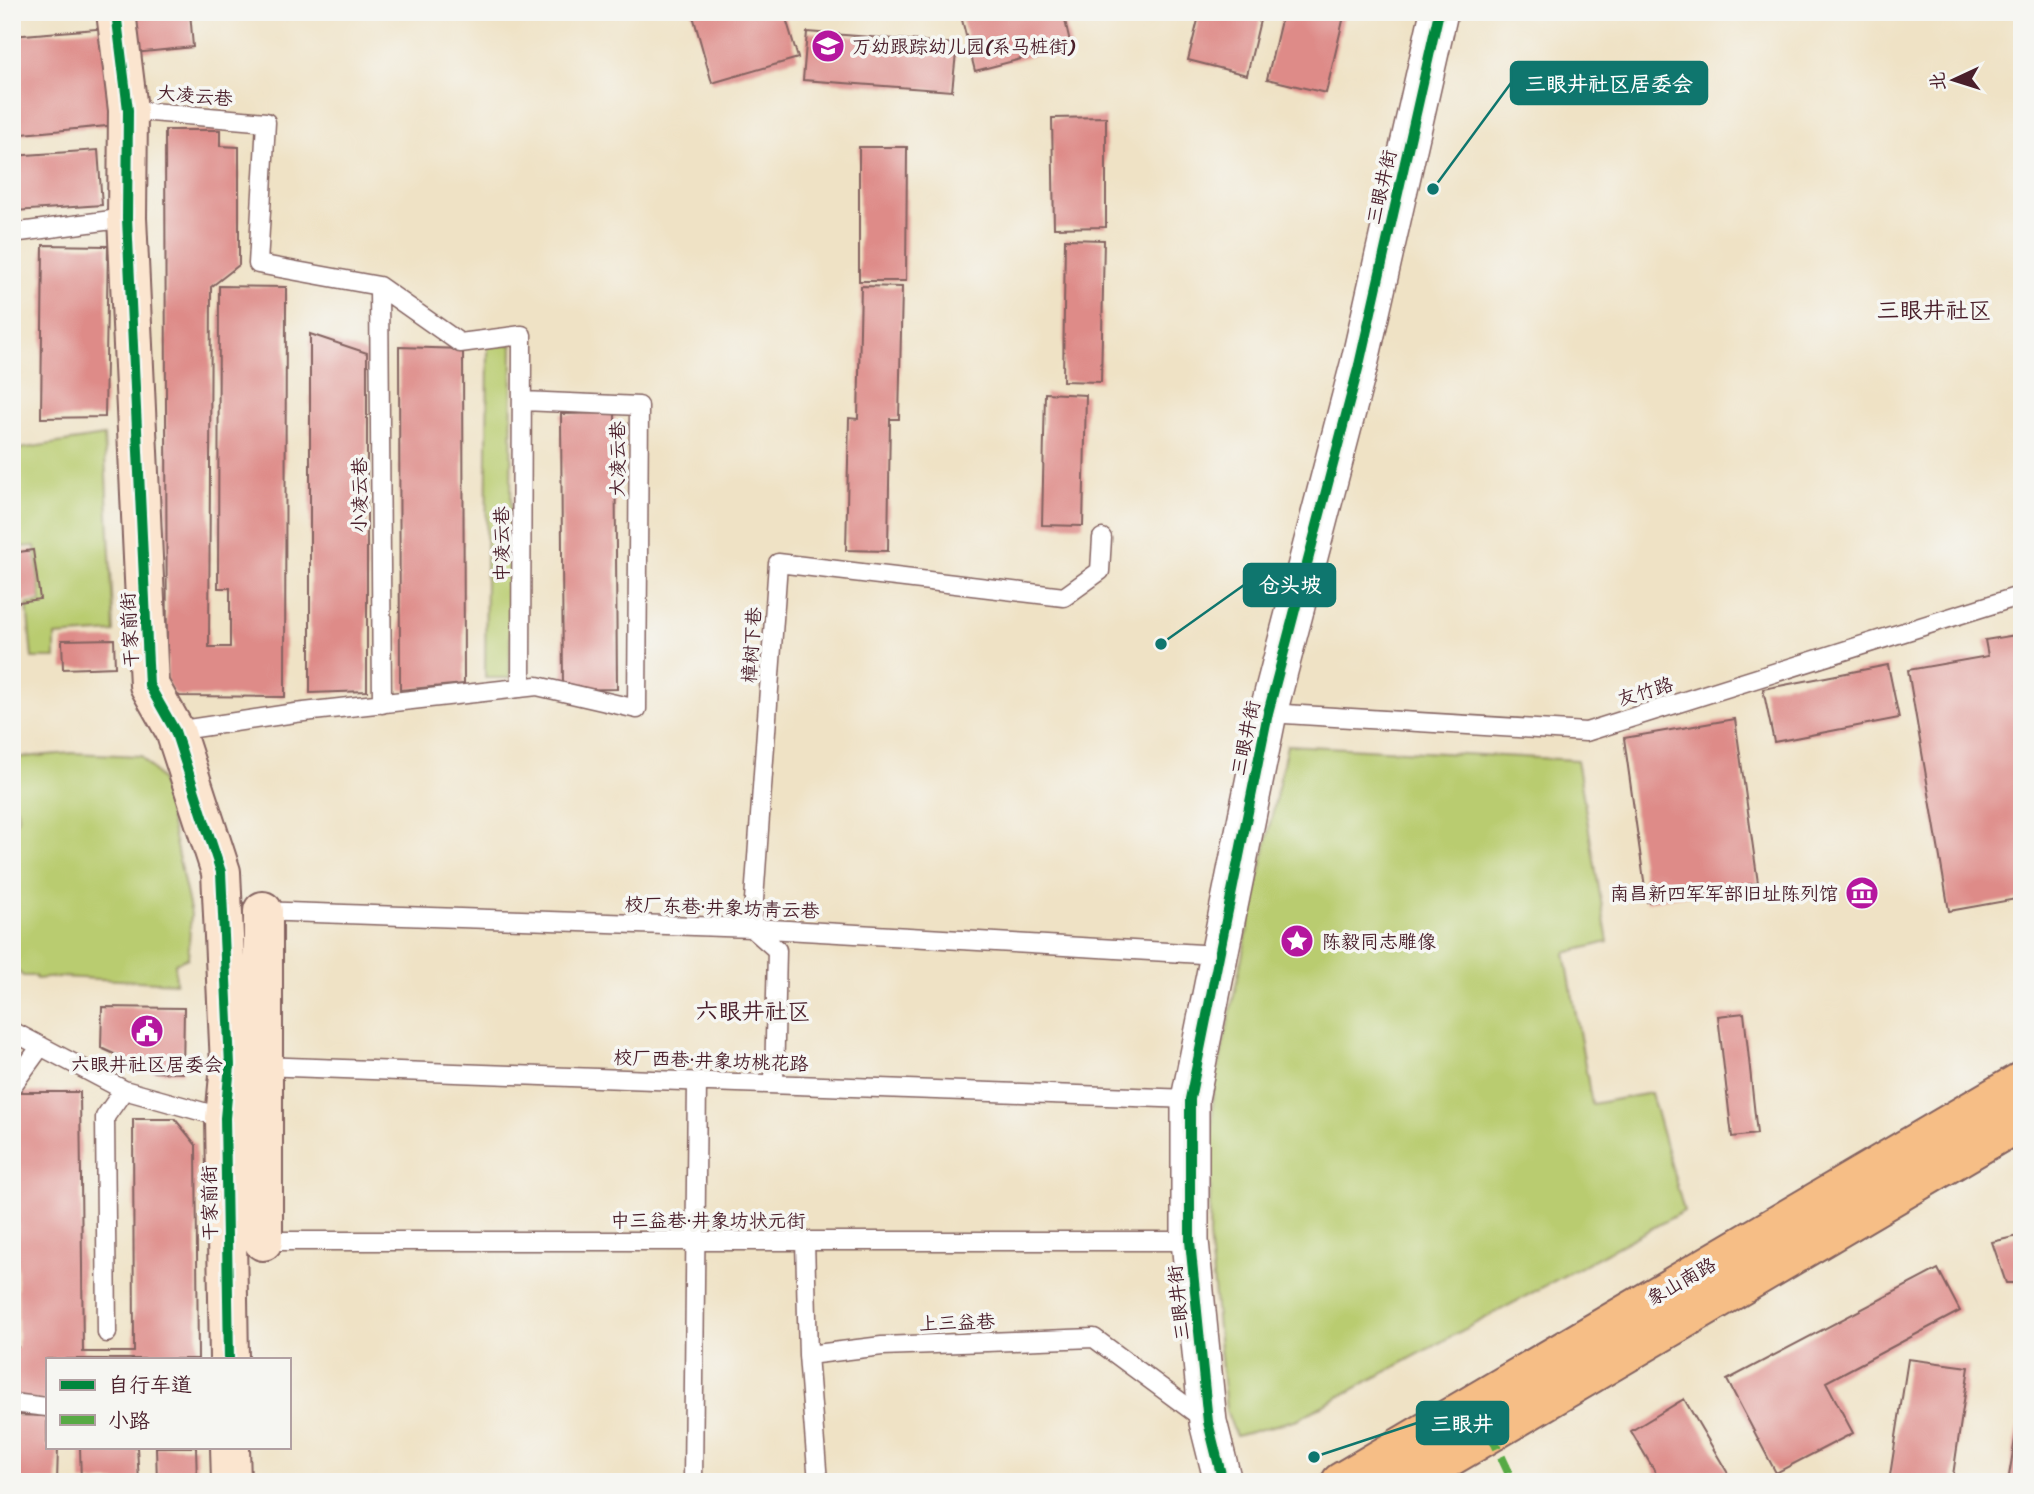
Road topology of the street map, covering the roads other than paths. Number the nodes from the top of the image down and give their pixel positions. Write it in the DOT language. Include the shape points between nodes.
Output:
graph roads {
  1 [pos="116,12"];
  2 [pos="1439,12"];
  3 [pos="128,110"];
  4 [pos="127,218"];
  5 [pos="12,233"];
  6 [pos="379,286"];
  7 [pos="523,401"];
  8 [pos="1102,538"];
  9 [pos="2022,595"];
  10 [pos="521,688"];
  11 [pos="382,704"];
  12 [pos="1268,713"];
  13 [pos="175,732"];
  14 [pos="223,910"];
  15 [pos="263,911"];
  16 [pos="752,928"];
  17 [pos="1219,955"];
  18 [pos="12,1031"];
  19 [pos="41,1045"];
  20 [pos="247,1066"];
  21 [pos="698,1081"];
  22 [pos="2022,1081"];
  23 [pos="774,1084"];
  24 [pos="12,1086"];
  25 [pos="124,1090"];
  26 [pos="1190,1099"];
  27 [pos="225,1118"];
  28 [pos="2022,1120"];
  29 [pos="245,1241"];
  30 [pos="695,1241"];
  31 [pos="805,1241"];
  32 [pos="1190,1241"];
  33 [pos="107,1333"];
  34 [pos="808,1354"];
  35 [pos="229,1358"];
  36 [pos="12,1403"];
  37 [pos="46,1407"];
  38 [pos="1208,1422"];
  39 [pos="230,1448"];
  40 [pos="231,1482"];
  41 [pos="693,1482"];
  42 [pos="818,1482"];
  43 [pos="1223,1482"];
  44 [pos="1340,1482"];
  45 [pos="1407,1482"];
  1 -- 3 [label="street, 干家前街"];
  2 -- 12 [label="street, 三眼井街" via="1359,365"];
  3 -- 4 [label="street, 干家前街"];
  3 -- 6 [label="lane, 大凌云巷" via="267,122 258,264"];
  4 -- 5 [label="lane"];
  4 -- 13 [label="street, 干家前街" via="149,685"];
  6 -- 7 [label="lane, 大凌云巷" via="460,343 523,335"];
  6 -- 11 [label="lane, 小凌云巷"];
  7 -- 10 [label="lane, 中凌云巷"];
  7 -- 10 [label="lane, 大凌云巷" via="639,406 637,709 537,686"];
  8 -- 16 [label="lane, 樟树下巷" via="1100,571 1065,597 778,563"];
  9 -- 12 [label="lane, 友竹路" via="1586,732"];
  10 -- 11 [label="lane, 大凌云巷"];
  11 -- 13 [label="lane, 大凌云巷"];
  12 -- 17 [label="street, 三眼井街"];
  13 -- 14 [label="street, 干家前街" via="221,872"];
  14 -- 15 [label="lane, 校厂东巷·井象坊青云巷"];
  14 -- 20 [label="street, 干家前街"];
  15 -- 16 [label="lane, 校厂东巷·井象坊青云巷"];
  15 -- 20 [label="street"];
  16 -- 17 [label="lane, 校厂东巷·井象坊青云巷"];
  16 -- 23 [label="lane" via="777,950"];
  17 -- 26 [label="street, 三眼井街"];
  18 -- 19 [label="lane"];
  19 -- 24 [label="lane"];
  19 -- 25 [label="lane"];
  20 -- 21 [label="lane, 校厂西巷·井象坊桃花路"];
  20 -- 27 [label="street, 干家前街"];
  20 -- 29 [label="street"];
  21 -- 23 [label="lane, 校厂西巷·井象坊桃花路"];
  21 -- 30 [label="lane"];
  22 -- 44 [label="main road, 象山南路"];
  23 -- 26 [label="lane, 校厂西巷·井象坊桃花路"];
  25 -- 27 [label="lane"];
  25 -- 33 [label="lane" via="105,1117"];
  26 -- 32 [label="street, 三眼井街"];
  27 -- 29 [label="street, 干家前街"];
  28 -- 45 [label="main road, 象山南路"];
  29 -- 30 [label="lane, 中三益巷·井象坊状元街"];
  29 -- 35 [label="street, 干家前街"];
  30 -- 31 [label="lane, 中三益巷·井象坊状元街"];
  30 -- 41 [label="lane"];
  31 -- 32 [label="lane, 中三益巷·井象坊状元街"];
  31 -- 34 [label="lane"];
  32 -- 38 [label="street, 三眼井街"];
  34 -- 38 [label="lane, 上三益巷" via="882,1346 1094,1338"];
  34 -- 42 [label="lane"];
  36 -- 37 [label="lane"];
  38 -- 43 [label="street, 三眼井街"];
  39 -- 40 [label="street"];
}
